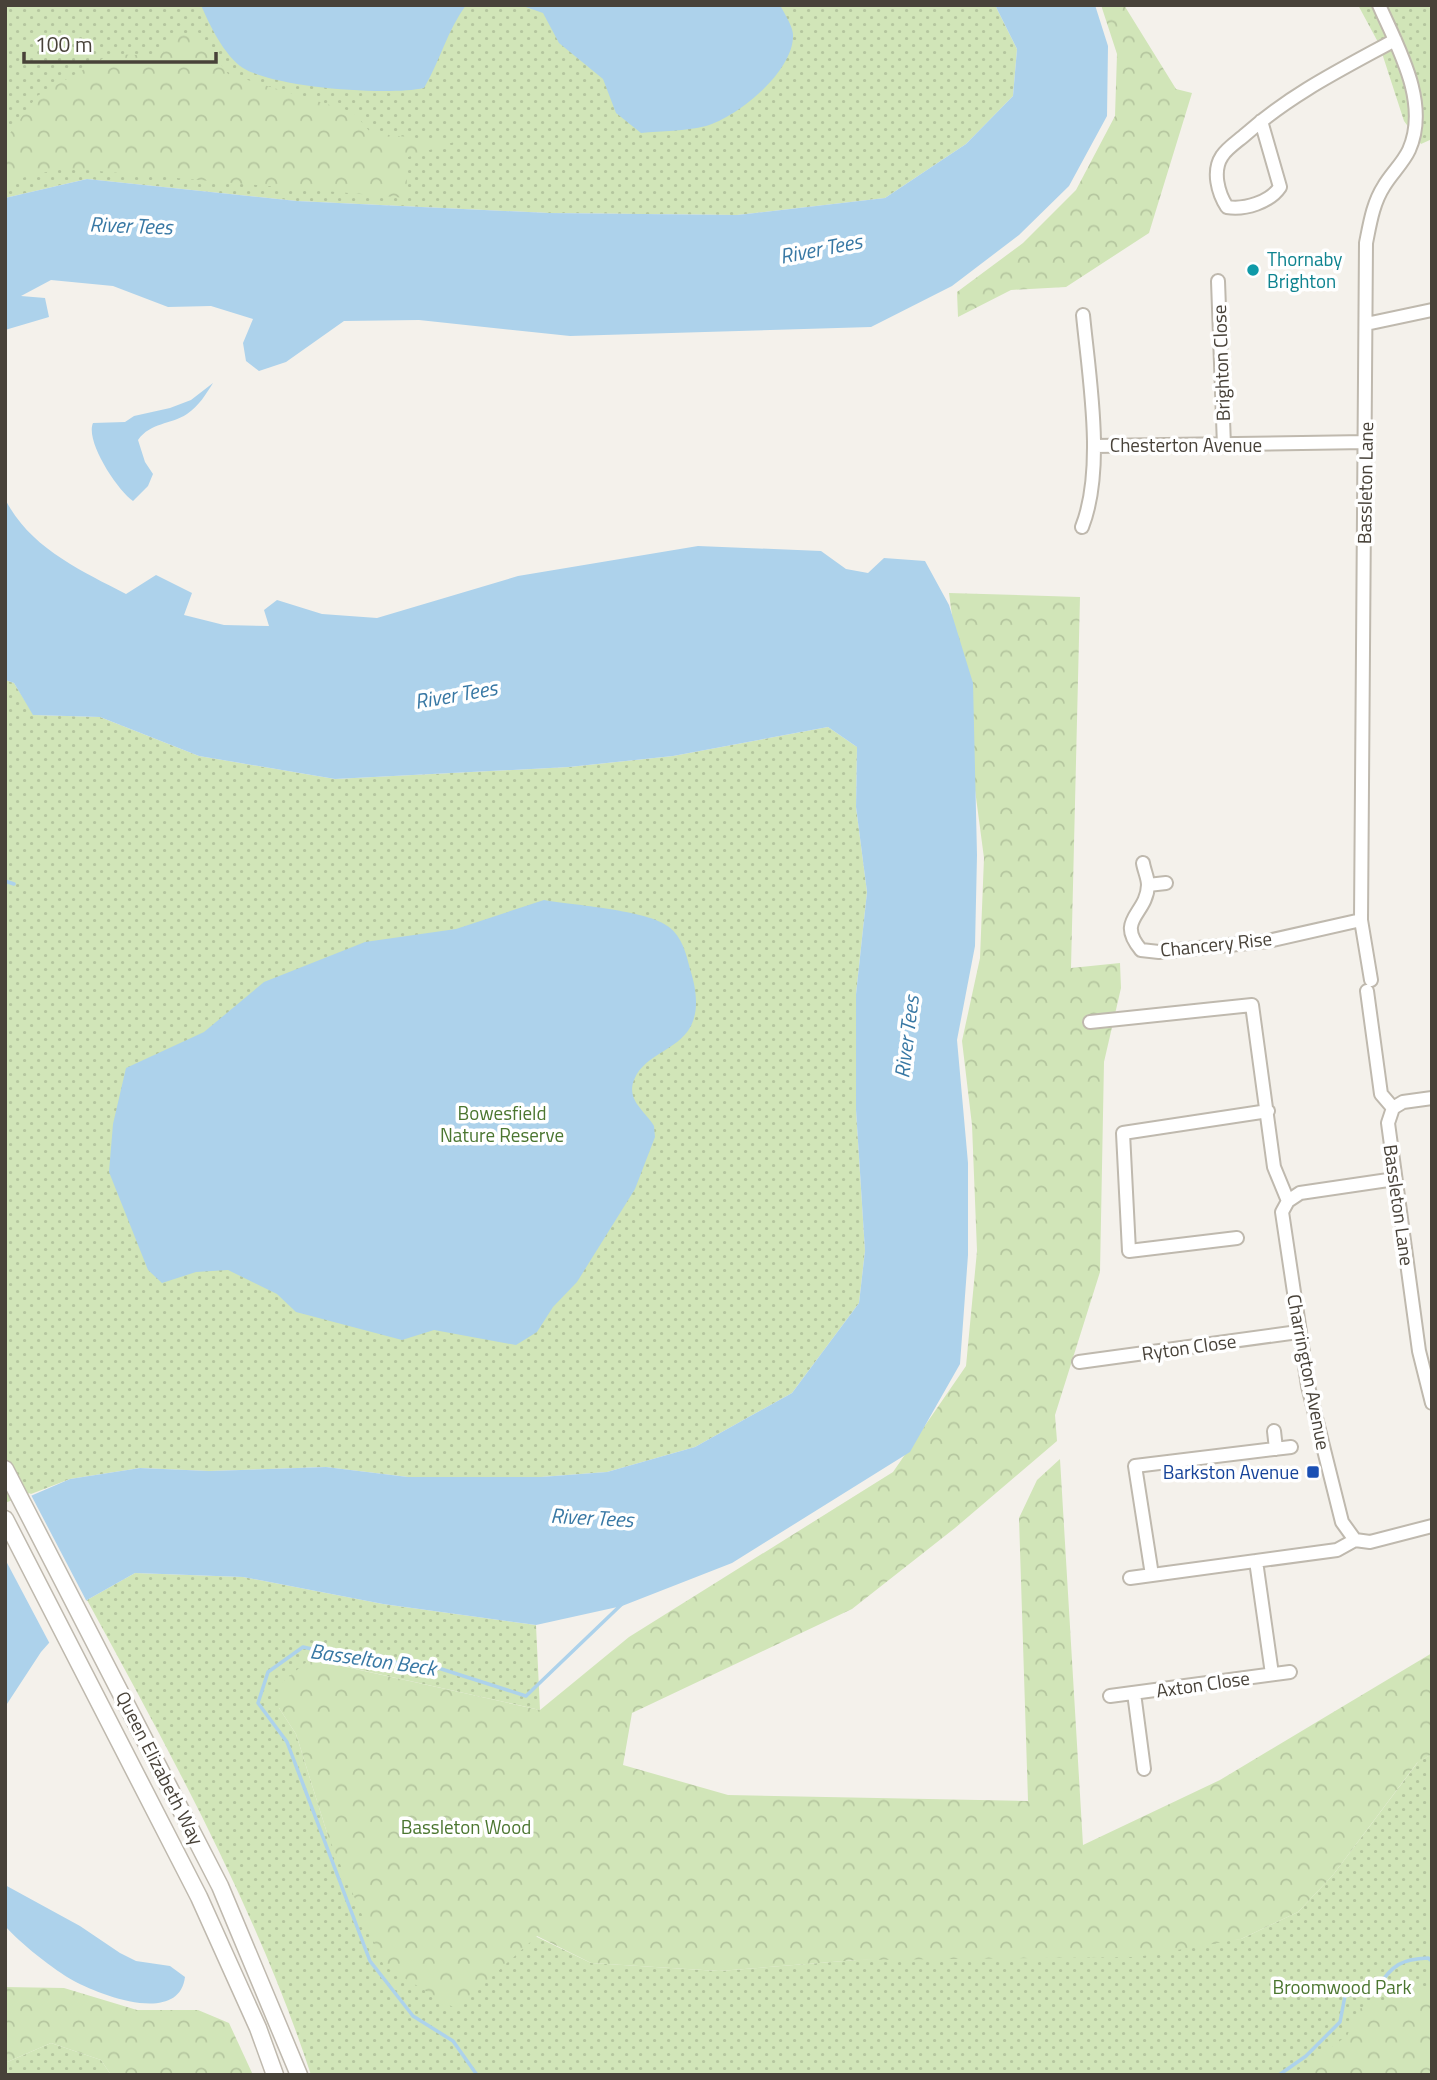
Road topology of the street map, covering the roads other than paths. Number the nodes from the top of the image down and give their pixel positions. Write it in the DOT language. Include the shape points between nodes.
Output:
graph roads {
  1 [pos="1379,5"];
  2 [pos="1395,40"];
  3 [pos="1261,121"];
  4 [pos="1218,281"];
  5 [pos="1432,310"];
  6 [pos="1083,315"];
  7 [pos="1366,324"];
  8 [pos="1366,442"];
  9 [pos="1095,446"];
  10 [pos="1224,446"];
  11 [pos="1082,527"];
  12 [pos="1143,863"];
  13 [pos="1166,883"];
  14 [pos="1148,886"];
  15 [pos="1361,920"];
  16 [pos="1383,1009"];
  17 [pos="1370,1011"];
  18 [pos="1090,1022"];
  19 [pos="1432,1098"];
  20 [pos="1393,1108"];
  21 [pos="1268,1111"];
  22 [pos="1395,1179"];
  23 [pos="1288,1201"];
  24 [pos="1237,1238"];
  25 [pos="1298,1332"];
  26 [pos="1079,1362"];
  27 [pos="1432,1403"];
  28 [pos="1274,1431"];
  29 [pos="1292,1447"];
  30 [pos="1276,1449"];
  31 [pos="5,1469"];
  32 [pos="5,1519"];
  33 [pos="1432,1527"];
  34 [pos="1355,1540"];
  35 [pos="1256,1561"];
  36 [pos="1153,1575"];
  37 [pos="1130,1578"];
  38 [pos="1290,1672"];
  39 [pos="1272,1674"];
  40 [pos="1134,1693"];
  41 [pos="1110,1696"];
  42 [pos="1144,1769"];
  43 [pos="275,2075"];
  44 [pos="299,2075"];
  1 -- 2 [label="street, Bassleton Lane"];
  2 -- 3 [label="street" via="1300,91"];
  2 -- 7 [label="street, Bassleton Lane" via="1415,96 1416,126 1409,152 1383,187 1371,217 1366,243"];
  3 -- 3 [label="street" via="1280,187 1273,198 1238,208 1227,206 1220,196 1217,169 1222,155"];
  4 -- 10 [label="street, Brighton Close"];
  5 -- 7 [label="street"];
  6 -- 9 [label="street, Chesterton Avenue"];
  7 -- 8 [label="street, Bassleton Lane"];
  8 -- 10 [label="street, Chesterton Avenue"];
  8 -- 15 [label="street, Bassleton Lane"];
  9 -- 10 [label="street, Chesterton Avenue"];
  9 -- 11 [label="street"];
  12 -- 14 [label="street"];
  13 -- 14 [label="street"];
  14 -- 15 [label="street, Chancery Rise" via="1130,927 1131,938 1142,950 1268,941"];
  15 -- 17 [label="street, Bassleton Lane"];
  16 -- 17 [label="street"];
  17 -- 20 [label="street, Bassleton Lane" via="1381,1094"];
  18 -- 21 [label="street, Charrington Avenue" via="1252,1005"];
  19 -- 20 [label="street"];
  20 -- 22 [label="street, Bassleton Lane" via="1388,1123"];
  21 -- 23 [label="street, Charrington Avenue" via="1274,1167"];
  21 -- 24 [label="street" via="1123,1133 1129,1251"];
  22 -- 23 [label="street" via="1300,1193"];
  22 -- 27 [label="street, Bassleton Lane" via="1419,1351"];
  23 -- 25 [label="street, Charrington Avenue" via="1282,1212"];
  25 -- 26 [label="street, Ryton Close"];
  25 -- 34 [label="street, Charrington Avenue" via="1342,1522"];
  28 -- 30 [label="street"];
  29 -- 30 [label="street"];
  30 -- 36 [label="street" via="1135,1466"];
  31 -- 44 [label="street, Queen Elizabeth Way" via="220,1886"];
  32 -- 43 [label="street, Queen Elizabeth Way" via="199,1896"];
  33 -- 34 [label="street" via="1370,1542"];
  34 -- 35 [label="street" via="1337,1550"];
  35 -- 36 [label="street"];
  35 -- 39 [label="street, Axton Close"];
  36 -- 37 [label="street"];
  38 -- 39 [label="street, Axton Close"];
  39 -- 40 [label="street, Axton Close"];
  40 -- 41 [label="street, Axton Close"];
  40 -- 42 [label="street, Axton Close"];
}
